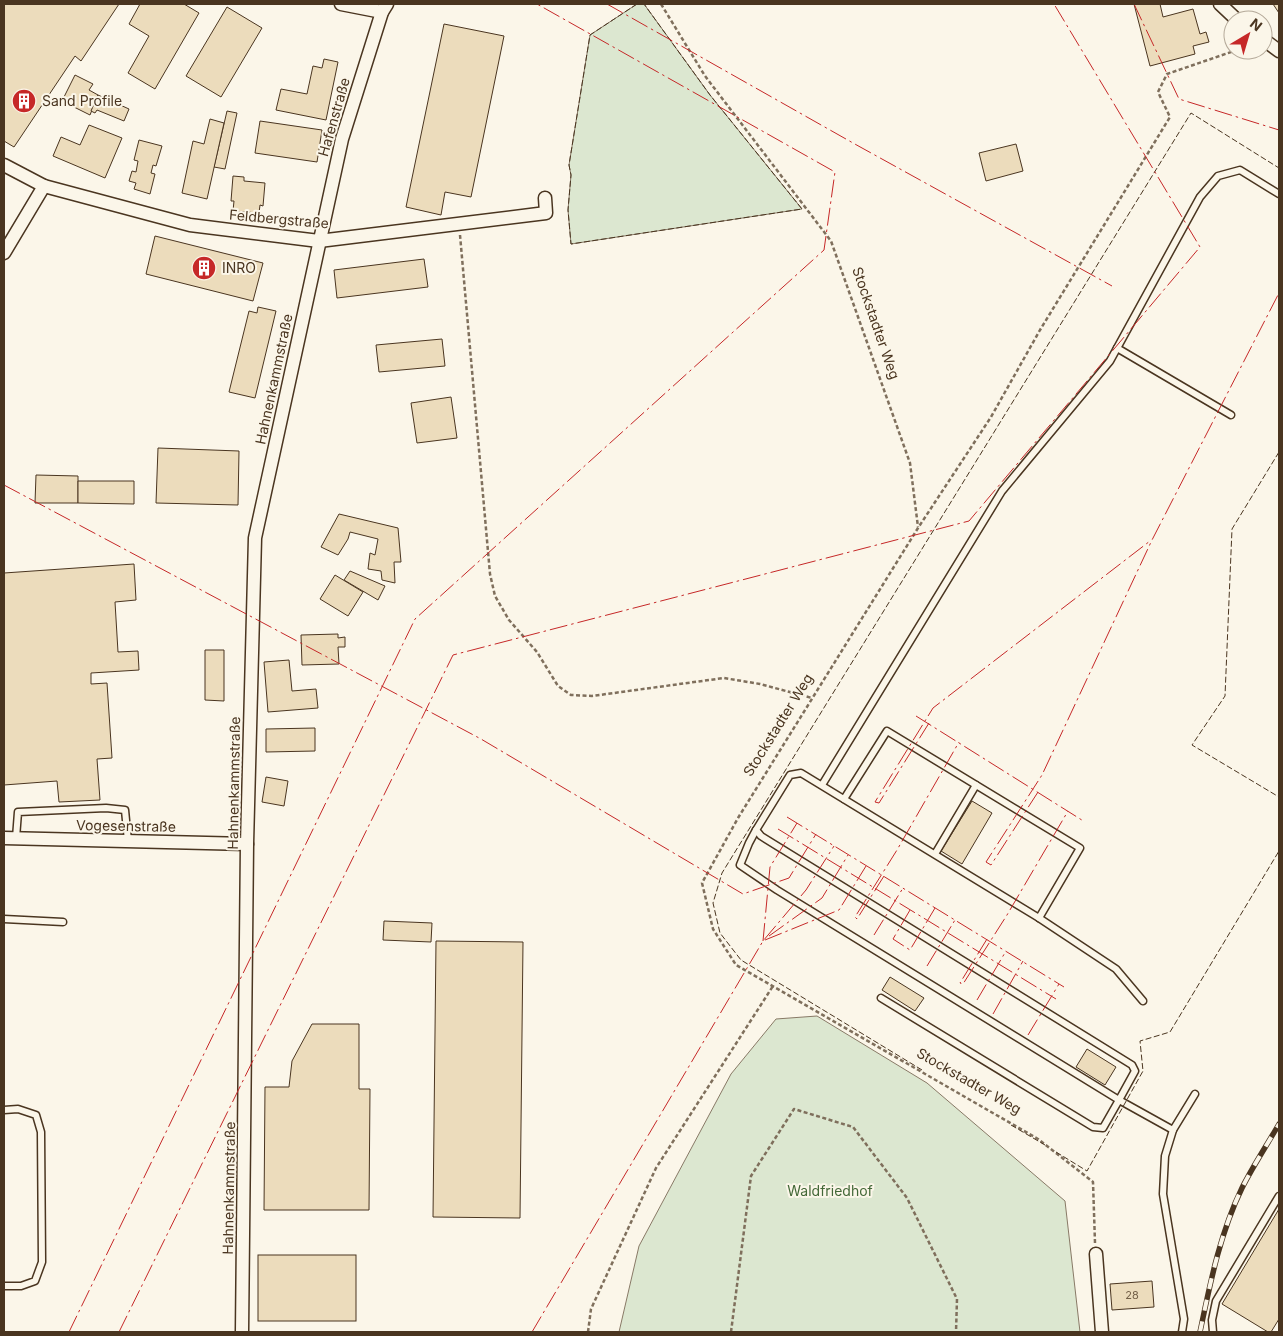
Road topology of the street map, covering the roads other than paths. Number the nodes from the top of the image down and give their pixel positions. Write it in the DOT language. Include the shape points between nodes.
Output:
graph roads {
  1 [pos="341,4"];
  2 [pos="384,8"];
  3 [pos="4,165"];
  4 [pos="44,186"];
  5 [pos="1279,194"];
  6 [pos="545,198"];
  7 [pos="319,241"];
  8 [pos="4,253"];
  9 [pos="1117,348"];
  10 [pos="1231,415"];
  11 [pos="822,785"];
  12 [pos="976,785"];
  13 [pos="844,798"];
  14 [pos="756,830"];
  15 [pos="10,838"];
  16 [pos="128,841"];
  17 [pos="247,844"];
  18 [pos="935,854"];
  19 [pos="1039,918"];
  20 [pos="4,919"];
  21 [pos="63,922"];
  22 [pos="881,998"];
  23 [pos="1143,1001"];
  24 [pos="1195,1094"];
  25 [pos="1119,1100"];
  26 [pos="4,1110"];
  27 [pos="1172,1130"];
  28 [pos="1279,1196"];
  29 [pos="1096,1254"];
  30 [pos="4,1286"];
  31 [pos="242,1332"];
  32 [pos="1102,1332"];
  33 [pos="1182,1332"];
  34 [pos="1213,1332"];
  1 -- 2 [label="street"];
  2 -- 7 [label="street, Hafenstraße" via="342,139"];
  3 -- 4 [label="street, Feldbergstraße"];
  4 -- 7 [label="street, Feldbergstraße" via="190,225"];
  4 -- 8 [label="street"];
  5 -- 9 [label="lane" via="1240,170 1218,176 1200,197"];
  6 -- 7 [label="street, Feldbergstraße" via="546,213"];
  7 -- 17 [label="street, Hahnenkammstraße" via="255,538"];
  9 -- 10 [label="lane"];
  9 -- 11 [label="lane" via="1110,361 1002,491"];
  11 -- 13 [label="lane"];
  11 -- 14 [label="lane" via="801,773 790,775"];
  12 -- 13 [label="lane" via="887,730"];
  12 -- 18 [label="lane"];
  12 -- 19 [label="lane" via="1080,848"];
  13 -- 18 [label="lane"];
  14 -- 25 [label="lane" via="1132,1065 1135,1071"];
  14 -- 25 [label="lane" via="740,866"];
  15 -- 16 [label="street, Vogesenstraße"];
  15 -- 16 [label="lane" via="18,812 106,808 125,810"];
  16 -- 17 [label="street, Vogesenstraße"];
  17 -- 31 [label="street, Hahnenkammstraße"];
  18 -- 19 [label="lane"];
  19 -- 23 [label="lane" via="1116,969"];
  20 -- 21 [label="lane"];
  22 -- 25 [label="lane" via="1093,1127 1104,1128"];
  24 -- 27 [label="lane"];
  25 -- 27 [label="lane"];
  26 -- 30 [label="lane" via="18,1109 36,1115 41,1132 42,1262 35,1281 21,1286"];
  27 -- 33 [label="lane" via="1165,1156 1163,1194 1184,1319"];
  28 -- 34 [label="lane" via="1216,1301"];
  29 -- 32 [label="street"];
}
